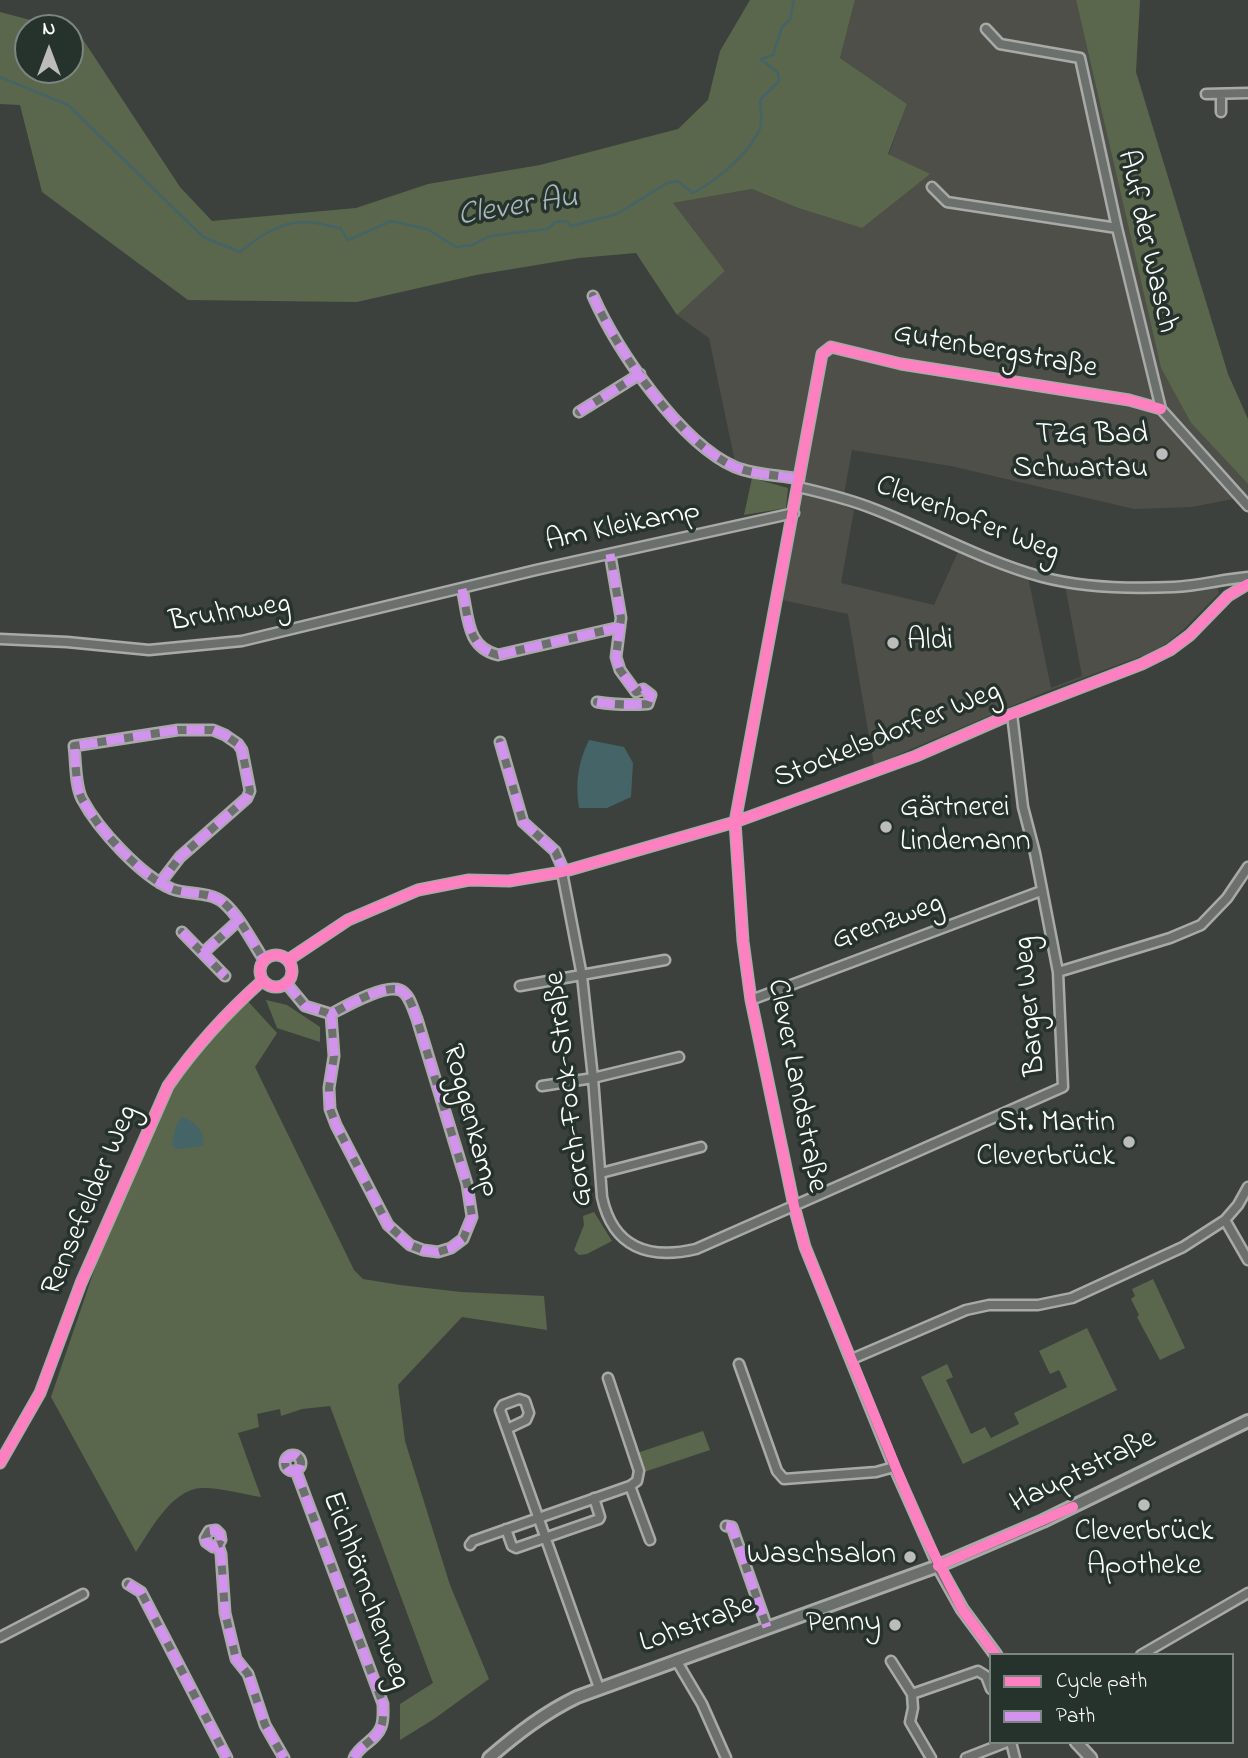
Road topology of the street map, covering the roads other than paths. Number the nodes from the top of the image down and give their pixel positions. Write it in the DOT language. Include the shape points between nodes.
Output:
graph roads {
  1 [pos="986,29"];
  2 [pos="1248,93"];
  3 [pos="1206,94"];
  4 [pos="1221,94"];
  5 [pos="1221,111"];
  6 [pos="932,187"];
  7 [pos="1117,228"];
  8 [pos="593,296"];
  9 [pos="822,354"];
  10 [pos="640,373"];
  11 [pos="1161,410"];
  12 [pos="579,412"];
  13 [pos="798,483"];
  14 [pos="1248,506"];
  15 [pos="793,513"];
  16 [pos="610,554"];
  17 [pos="1248,577"];
  18 [pos="1248,584"];
  19 [pos="462,589"];
  20 [pos="620,626"];
  21 [pos="0,639"];
  22 [pos="636,692"];
  23 [pos="597,702"];
  24 [pos="635,703"];
  25 [pos="1012,714"];
  26 [pos="500,742"];
  27 [pos="736,822"];
  28 [pos="1248,867"];
  29 [pos="563,872"];
  30 [pos="160,883"];
  31 [pos="1041,891"];
  32 [pos="238,921"];
  33 [pos="182,932"];
  34 [pos="202,953"];
  35 [pos="264,960"];
  36 [pos="288,960"];
  37 [pos="665,960"];
  38 [pos="1058,972"];
  39 [pos="225,976"];
  40 [pos="582,976"];
  41 [pos="262,980"];
  42 [pos="286,983"];
  43 [pos="520,986"];
  44 [pos="751,1000"];
  45 [pos="331,1014"];
  46 [pos="679,1057"];
  47 [pos="593,1078"];
  48 [pos="542,1086"];
  49 [pos="701,1147"];
  50 [pos="601,1173"];
  51 [pos="1248,1187"];
  52 [pos="794,1206"];
  53 [pos="1225,1220"];
  54 [pos="1248,1260"];
  55 [pos="852,1359"];
  56 [pos="739,1364"];
  57 [pos="608,1378"];
  58 [pos="1248,1421"];
  59 [pos="507,1429"];
  60 [pos="0,1464"];
  61 [pos="894,1467"];
  62 [pos="296,1471"];
  63 [pos="629,1486"];
  64 [pos="594,1498"];
  65 [pos="538,1518"];
  66 [pos="726,1526"];
  67 [pos="506,1529"];
  68 [pos="545,1538"];
  69 [pos="650,1540"];
  70 [pos="218,1545"];
  71 [pos="470,1545"];
  72 [pos="939,1566"];
  73 [pos="128,1584"];
  74 [pos="1248,1593"];
  75 [pos="83,1594"];
  76 [pos="767,1627"];
  77 [pos="0,1637"];
  78 [pos="995,1653"];
  79 [pos="1144,1653"];
  80 [pos="676,1660"];
  81 [pos="891,1661"];
  82 [pos="989,1684"];
  83 [pos="599,1688"];
  84 [pos="912,1694"];
  85 [pos="1004,1744"];
  86 [pos="1078,1744"];
  87 [pos="227,1758"];
  88 [pos="284,1758"];
  89 [pos="354,1758"];
  90 [pos="489,1758"];
  91 [pos="726,1758"];
  92 [pos="931,1758"];
  93 [pos="966,1758"];
  94 [pos="1091,1758"];
  1 -- 7 [label="street, Auf der Wasch" via="1000,44 1080,58"];
  2 -- 4 [label="street"];
  3 -- 4 [label="street"];
  4 -- 5 [label="street"];
  6 -- 7 [label="street" via="947,202"];
  7 -- 11 [label="street, Auf der Wasch"];
  8 -- 10 [label="street, Cleverhofer Weg" via="625,356"];
  9 -- 11 [label="street, Gutenbergstraße" via="831,347 901,364 1129,400"];
  9 -- 13 [label="street, Clever Landstraße"];
  10 -- 12 [label="street"];
  10 -- 13 [label="street, Cleverhofer Weg" via="701,444 735,467"];
  11 -- 14 [label="street, Auf der Wasch"];
  13 -- 15 [label="street, Clever Landstraße"];
  13 -- 17 [label="street, Cleverhofer Weg" via="1042,577 1102,586 1175,587"];
  15 -- 16 [label="street, Am Kleikamp"];
  15 -- 27 [label="street, Clever Landstraße"];
  16 -- 19 [label="street, Am Kleikamp"];
  16 -- 20 [label="street"];
  18 -- 25 [label="street, Stockelsdorfer Weg" via="1228,596 1170,650"];
  19 -- 20 [label="street" via="474,643 485,652 498,655"];
  19 -- 21 [label="street, Bruhnweg" via="242,641 149,650"];
  20 -- 22 [label="street" via="616,657"];
  22 -- 24 [label="street"];
  22 -- 24 [label="street" via="643,689 651,695 648,704"];
  23 -- 24 [label="street"];
  25 -- 27 [label="street, Stockelsdorfer Weg" via="916,756"];
  25 -- 31 [label="street, Barger Weg" via="1023,807"];
  26 -- 29 [label="street" via="523,822 555,851"];
  27 -- 29 [label="street, Stockelsdorfer Weg"];
  27 -- 44 [label="street, Clever Landstraße"];
  28 -- 38 [label="street" via="1201,925"];
  29 -- 36 [label="street, Stockelsdorfer Weg" via="509,881 469,880 418,890 348,920"];
  29 -- 40 [label="street, Gorch-Fock-Straße"];
  30 -- 30 [label="street" via="115,845 81,797 74,746 178,730 225,734 242,750 250,790 247,798 180,857"];
  30 -- 32 [label="street" via="212,896"];
  31 -- 38 [label="street, Barger Weg"];
  31 -- 44 [label="street, Grenzweg"];
  32 -- 34 [label="street"];
  32 -- 35 [label="street"];
  33 -- 34 [label="street"];
  34 -- 39 [label="street"];
  35 -- 36 [label="street" via="279,955"];
  35 -- 41 [label="street"];
  36 -- 42 [label="street" via="291,974"];
  37 -- 40 [label="street"];
  38 -- 52 [label="street, Barger Weg" via="1063,1087"];
  40 -- 43 [label="street"];
  40 -- 47 [label="street, Gorch-Fock-Straße"];
  41 -- 42 [label="street" via="276,986"];
  41 -- 60 [label="street, Rensefelder Weg" via="232,1007 168,1087 81,1283 40,1394"];
  42 -- 45 [label="street" via="305,1006"];
  44 -- 52 [label="street, Clever Landstraße"];
  45 -- 45 [label="street, Roggenkamp" via="330,1109 355,1163 388,1225 410,1245 438,1252 451,1248 463,1239 472,1217 467,1184 408,997 400,990 387,990"];
  46 -- 47 [label="street"];
  47 -- 48 [label="street"];
  47 -- 50 [label="street, Gorch-Fock-Straße"];
  49 -- 50 [label="street"];
  50 -- 52 [label="street, Gorch-Fock-Straße" via="606,1216 628,1243 647,1252 674,1254 696,1249"];
  51 -- 53 [label="street"];
  52 -- 55 [label="street, Clever Landstraße" via="805,1247"];
  53 -- 54 [label="street"];
  53 -- 55 [label="street" via="1183,1247 1072,1298 966,1310"];
  55 -- 61 [label="street, Clever Landstraße"];
  56 -- 61 [label="street" via="777,1471 784,1479"];
  57 -- 63 [label="street" via="639,1471 637,1481"];
  58 -- 72 [label="main road, Hauptstraße" via="1063,1512"];
  59 -- 65 [label="street"];
  61 -- 72 [label="street, Clever Landstraße"];
  62 -- 89 [label="street, Eichhörnchenweg" via="383,1704 380,1731"];
  63 -- 64 [label="street"];
  63 -- 69 [label="street"];
  64 -- 65 [label="street"];
  64 -- 68 [label="street" via="599,1519"];
  65 -- 67 [label="street"];
  65 -- 68 [label="street"];
  66 -- 76 [label="street" via="732,1527"];
  67 -- 68 [label="street" via="516,1548"];
  67 -- 71 [label="street"];
  68 -- 83 [label="street"];
  70 -- 88 [label="street" via="225,1613 236,1659 248,1674 265,1725"];
  72 -- 76 [label="main road, Lohstraße"];
  72 -- 78 [label="street, Clever Landstraße" via="962,1609"];
  73 -- 87 [label="street" via="141,1592"];
  74 -- 79 [label="street"];
  75 -- 77 [label="street"];
  76 -- 80 [label="main road, Lohstraße"];
  80 -- 83 [label="main road, Lohstraße"];
  80 -- 91 [label="street"];
  81 -- 84 [label="street"];
  82 -- 84 [label="street" via="978,1671"];
  83 -- 90 [label="main road, Lohstraße" via="555,1708"];
  84 -- 92 [label="street" via="909,1722"];
  85 -- 93 [label="street"];
  86 -- 94 [label="street"];
}
